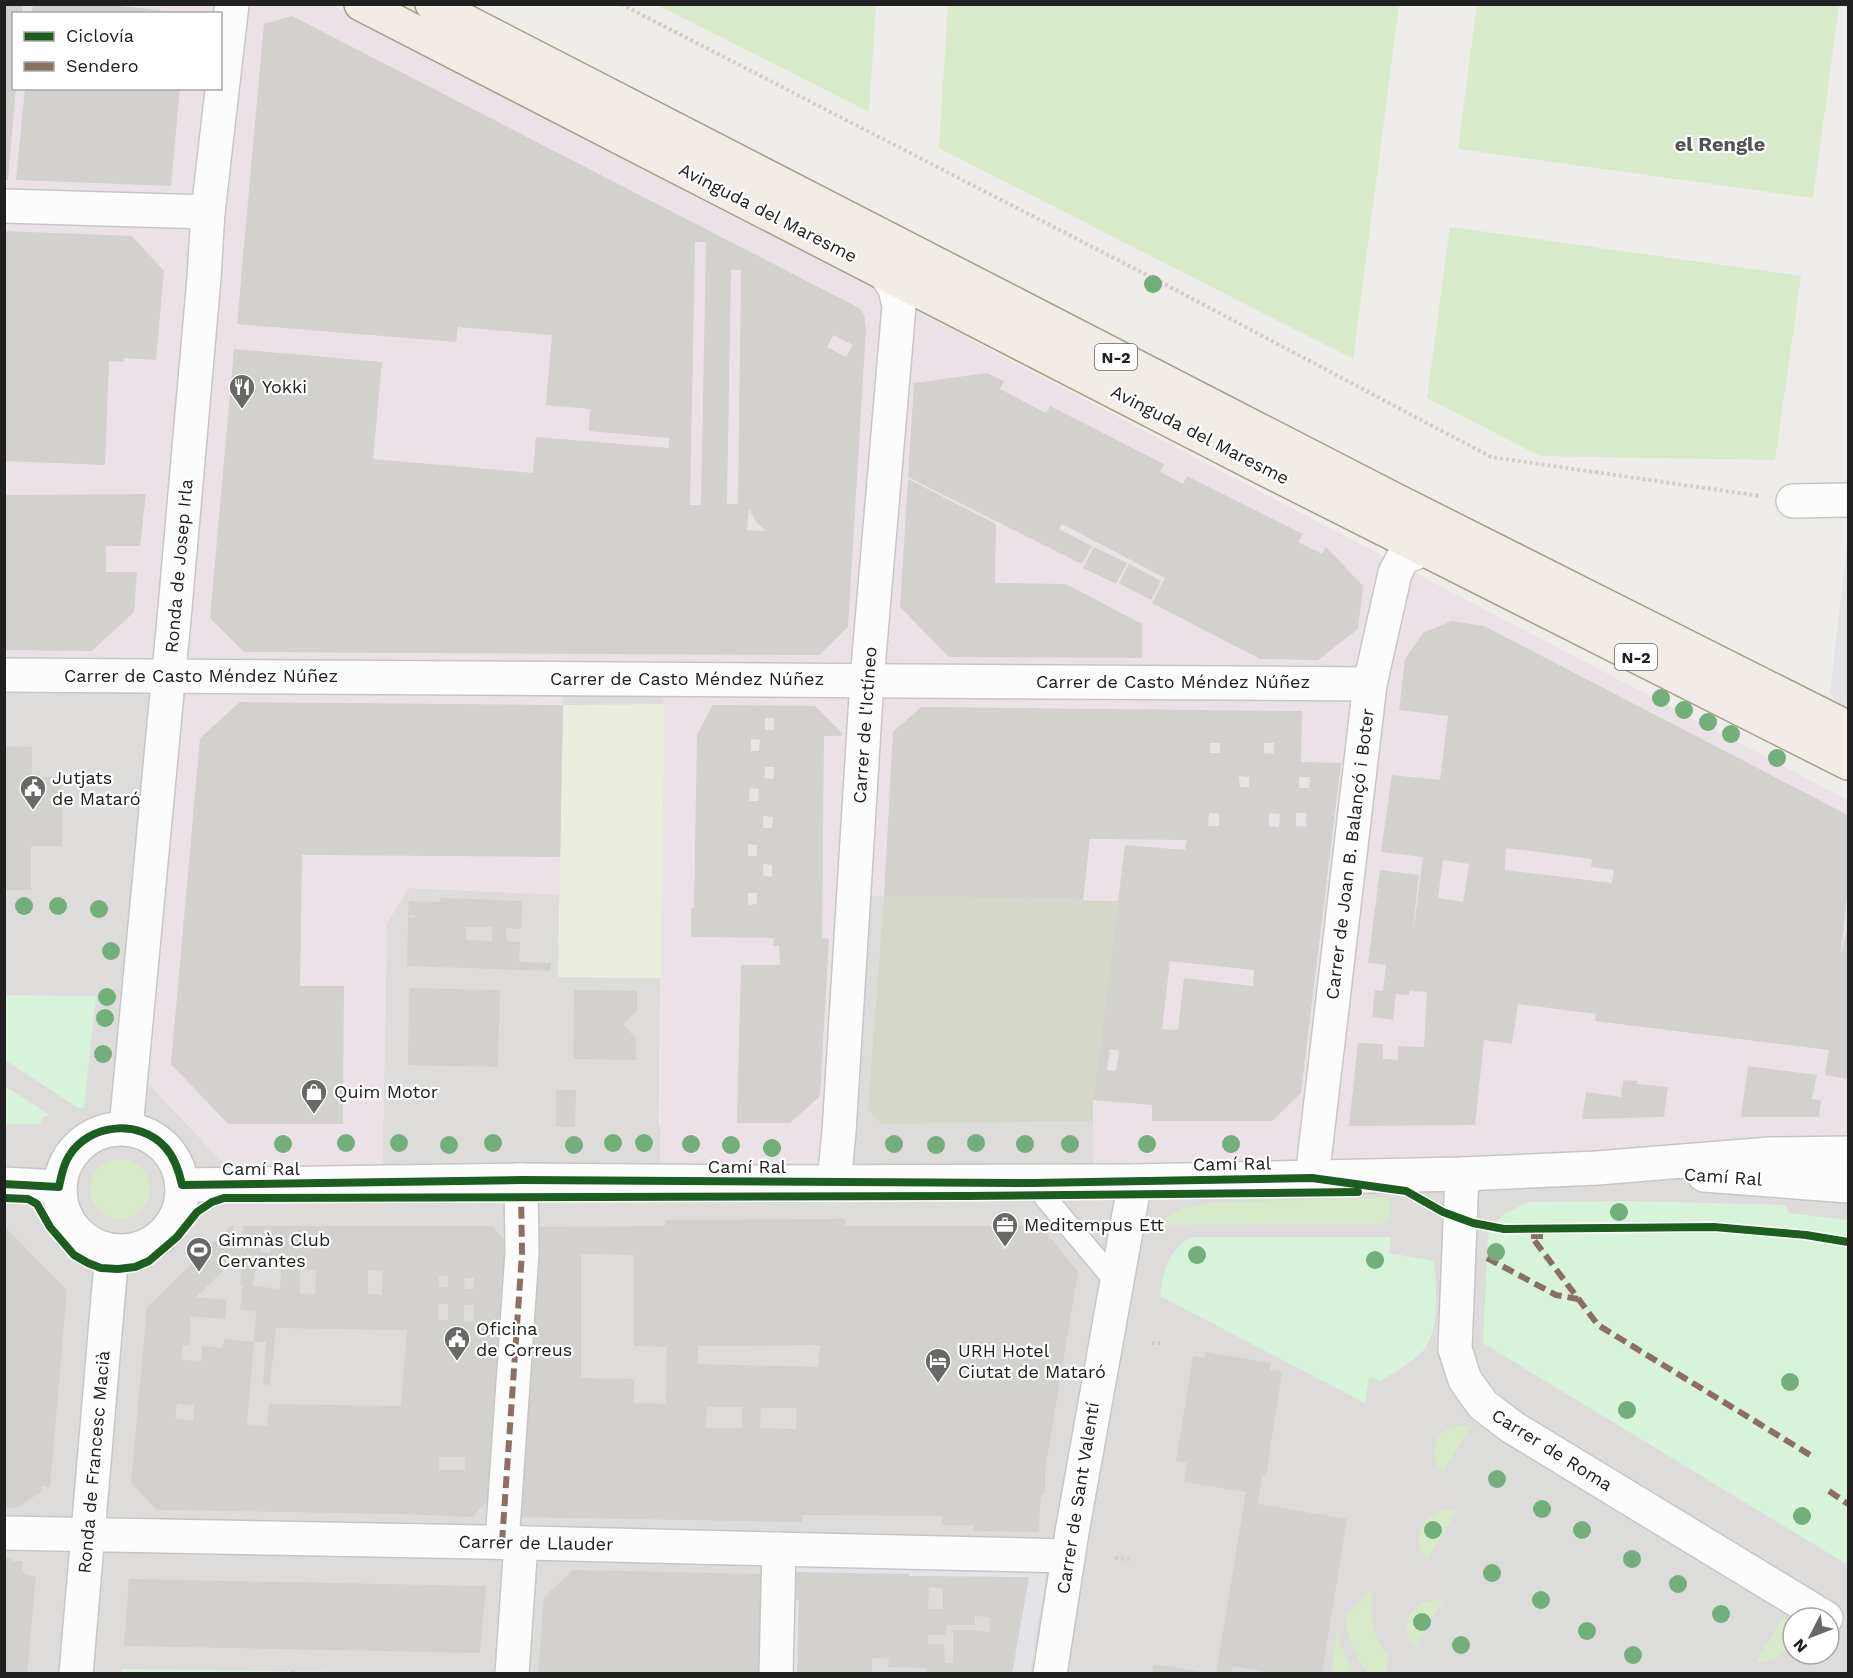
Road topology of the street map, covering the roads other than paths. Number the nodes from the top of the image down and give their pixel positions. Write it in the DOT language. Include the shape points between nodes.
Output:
graph roads {
  1 [pos="232,4"];
  2 [pos="361,4"];
  3 [pos="432,4"];
  4 [pos="4,206"];
  5 [pos="208,212"];
  6 [pos="885,273"];
  7 [pos="1848,500"];
  8 [pos="1793,501"];
  9 [pos="1424,549"];
  10 [pos="4,675"];
  11 [pos="169,676"];
  12 [pos="867,680"];
  13 [pos="1370,684"];
  14 [pos="1848,728"];
  15 [pos="1848,763"];
  16 [pos="126,1128"];
  17 [pos="1848,1153"];
  18 [pos="1597,1168"];
  19 [pos="1462,1174"];
  20 [pos="1312,1178"];
  21 [pos="521,1180"];
  22 [pos="834,1182"];
  23 [pos="1135,1182"];
  24 [pos="1033,1183"];
  25 [pos="4,1184"];
  26 [pos="182,1185"];
  27 [pos="1848,1185"];
  28 [pos="59,1187"];
  29 [pos="112,1251"];
  30 [pos="1116,1282"];
  31 [pos="4,1533"];
  32 [pos="87,1535"];
  33 [pos="511,1543"];
  34 [pos="779,1549"];
  35 [pos="1068,1556"];
  36 [pos="1806,1606"];
  37 [pos="76,1674"];
  38 [pos="512,1674"];
  39 [pos="776,1674"];
  40 [pos="1050,1674"];
  1 -- 5 [label="street, Ronda de Josep Irla"];
  2 -- 6 [label="main road, Avinguda del Maresme / N-2"];
  3 -- 14 [label="main road, Avinguda del Maresme / N-2" via="1391,498"];
  4 -- 5 [label="street"];
  5 -- 11 [label="street, Ronda de Josep Irla"];
  6 -- 9 [label="main road, Avinguda del Maresme / N-2"];
  6 -- 12 [label="street, Carrer de l'Ictíneo" via="899,306"];
  7 -- 8 [label="street"];
  9 -- 13 [label="street, Carrer de Joan B. Balançó i Boter" via="1403,558 1395,573"];
  9 -- 15 [label="main road, Avinguda del Maresme / N-2"];
  10 -- 11 [label="street, Carrer de Casto Méndez Núñez"];
  11 -- 12 [label="street, Carrer de Casto Méndez Núñez"];
  11 -- 16 [label="street, Ronda de Josep Irla"];
  12 -- 13 [label="street, Carrer de Casto Méndez Núñez"];
  12 -- 22 [label="street, Carrer de l'Ictíneo"];
  13 -- 20 [label="street, Carrer de Joan B. Balançó i Boter"];
  16 -- 26 [label="street" via="146,1134 164,1146 176,1164"];
  16 -- 28 [label="street" via="93,1134 80,1143 69,1156"];
  17 -- 18 [label="street, Camí Ral" via="1770,1154"];
  18 -- 19 [label="street, Camí Ral"];
  18 -- 27 [label="street, Camí Ral"];
  19 -- 20 [label="street, Camí Ral"];
  19 -- 36 [label="street, Carrer de Roma" via="1455,1349 1465,1380 1482,1405"];
  20 -- 23 [label="street, Camí Ral"];
  21 -- 22 [label="street, Camí Ral"];
  21 -- 26 [label="street, Camí Ral"];
  21 -- 33 [label="street"];
  22 -- 24 [label="street, Camí Ral"];
  23 -- 24 [label="street, Camí Ral"];
  23 -- 30 [label="street, Carrer de Sant Valentí"];
  24 -- 30 [label="lane"];
  25 -- 28 [label="street"];
  26 -- 29 [label="street" via="178,1214 163,1236 139,1249"];
  28 -- 29 [label="street" via="69,1223 81,1237"];
  29 -- 32 [label="street, Ronda de Francesc Macià"];
  30 -- 35 [label="street, Carrer de Sant Valentí"];
  31 -- 32 [label="street, Carrer de Llauder"];
  32 -- 33 [label="street, Carrer de Llauder"];
  32 -- 37 [label="street, Ronda de Francesc Macià"];
  33 -- 34 [label="street, Carrer de Llauder"];
  33 -- 38 [label="street"];
  34 -- 35 [label="street, Carrer de Llauder"];
  34 -- 39 [label="street"];
  35 -- 40 [label="street, Carrer de Sant Valentí"];
}
